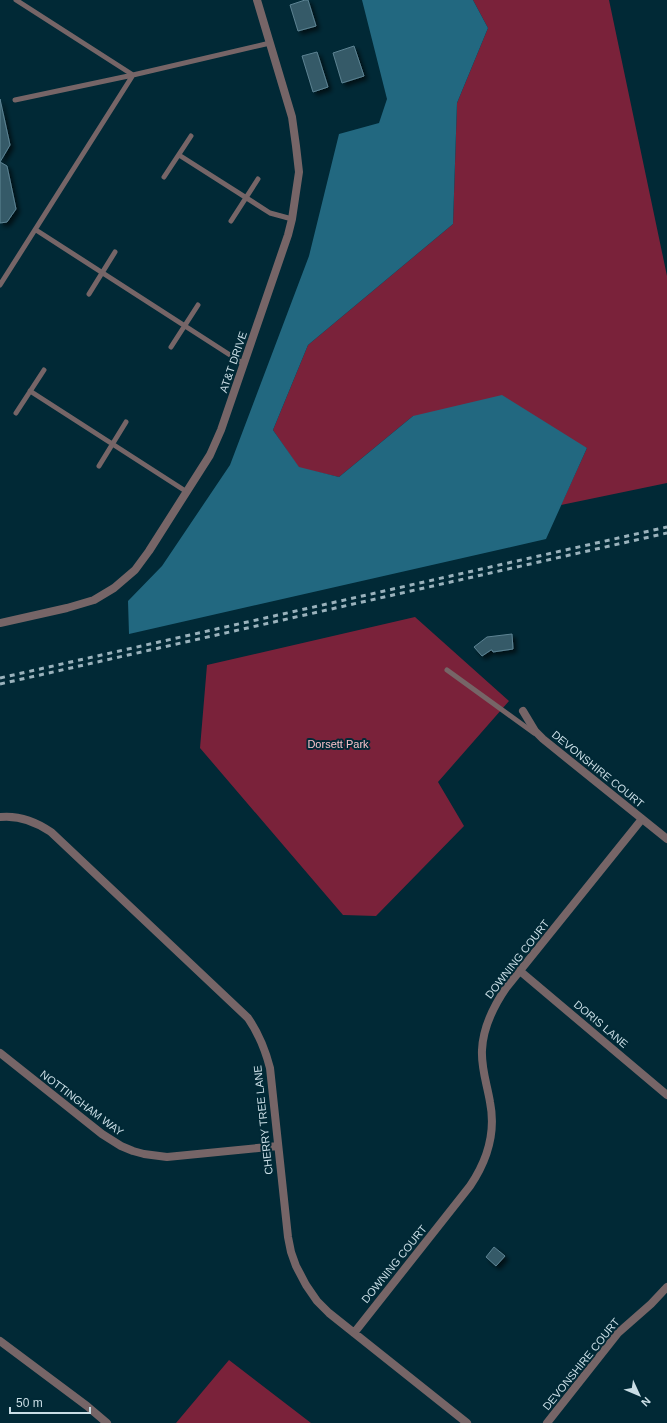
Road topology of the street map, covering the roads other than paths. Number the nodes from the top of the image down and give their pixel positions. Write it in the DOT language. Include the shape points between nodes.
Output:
graph roads {
  1 [pos="16,0"];
  2 [pos="257,0"];
  3 [pos="270,43"];
  4 [pos="133,75"];
  5 [pos="15,100"];
  6 [pos="191,136"];
  7 [pos="179,155"];
  8 [pos="164,177"];
  9 [pos="258,179"];
  10 [pos="246,198"];
  11 [pos="292,219"];
  12 [pos="231,221"];
  13 [pos="36,230"];
  14 [pos="115,252"];
  15 [pos="102,273"];
  16 [pos="0,285"];
  17 [pos="89,294"];
  18 [pos="198,305"];
  19 [pos="184,326"];
  20 [pos="170,347"];
  21 [pos="244,364"];
  22 [pos="44,370"];
  23 [pos="30,391"];
  24 [pos="16,413"];
  25 [pos="126,422"];
  26 [pos="112,444"];
  27 [pos="99,466"];
  28 [pos="187,492"];
  29 [pos="0,623"];
  30 [pos="447,670"];
  31 [pos="523,710"];
  32 [pos="543,739"];
  33 [pos="0,817"];
  34 [pos="642,819"];
  35 [pos="667,839"];
  36 [pos="520,971"];
  37 [pos="0,1053"];
  38 [pos="667,1095"];
  39 [pos="278,1146"];
  40 [pos="667,1287"];
  41 [pos="354,1333"];
  42 [pos="0,1341"];
  43 [pos="107,1423"];
  44 [pos="467,1423"];
  45 [pos="547,1423"];
  1 -- 4 [label="lane"];
  2 -- 3 [label="street, AT&T DRIVE"];
  3 -- 4 [label="lane"];
  3 -- 11 [label="street, AT&T DRIVE" via="292,117 296,146 299,172"];
  4 -- 5 [label="lane"];
  4 -- 13 [label="lane"];
  6 -- 7 [label="lane"];
  7 -- 8 [label="lane"];
  7 -- 10 [label="lane"];
  9 -- 10 [label="lane"];
  10 -- 11 [label="lane" via="270,213"];
  10 -- 12 [label="lane"];
  11 -- 21 [label="street, AT&T DRIVE"];
  13 -- 15 [label="lane"];
  13 -- 16 [label="lane"];
  14 -- 15 [label="lane"];
  15 -- 17 [label="lane"];
  15 -- 19 [label="lane"];
  18 -- 19 [label="lane"];
  19 -- 20 [label="lane"];
  19 -- 21 [label="lane"];
  21 -- 28 [label="street, AT&T DRIVE" via="210,455"];
  22 -- 23 [label="lane"];
  23 -- 24 [label="lane"];
  23 -- 26 [label="lane"];
  25 -- 26 [label="lane"];
  26 -- 27 [label="lane"];
  26 -- 28 [label="lane"];
  28 -- 29 [label="street, AT&T DRIVE" via="150,551 135,570 114,588 94,600"];
  30 -- 32 [label="lane"];
  31 -- 32 [label="street, DEVONSHIRE COURT"];
  32 -- 34 [label="street, DEVONSHIRE COURT"];
  33 -- 39 [label="street, CHERRY TREE LANE" via="28,819 51,832 248,1018 263,1043 270,1068"];
  34 -- 35 [label="street, DEVONSHIRE COURT"];
  34 -- 36 [label="street, DOWNING COURT"];
  36 -- 38 [label="street, DORIS LANE"];
  36 -- 41 [label="street, DOWNING COURT" via="496,1002 484,1036 482,1065 492,1122 489,1146 481,1168 470,1186"];
  37 -- 39 [label="street, NOTTINGHAM WAY" via="106,1137 133,1151 167,1157"];
  39 -- 41 [label="street, CHERRY TREE LANE" via="288,1237 296,1266 317,1301"];
  40 -- 45 [label="street, DEVONSHIRE COURT" via="618,1333"];
  41 -- 44 [label="street, CHERRY TREE LANE"];
  42 -- 43 [label="street"];
}
